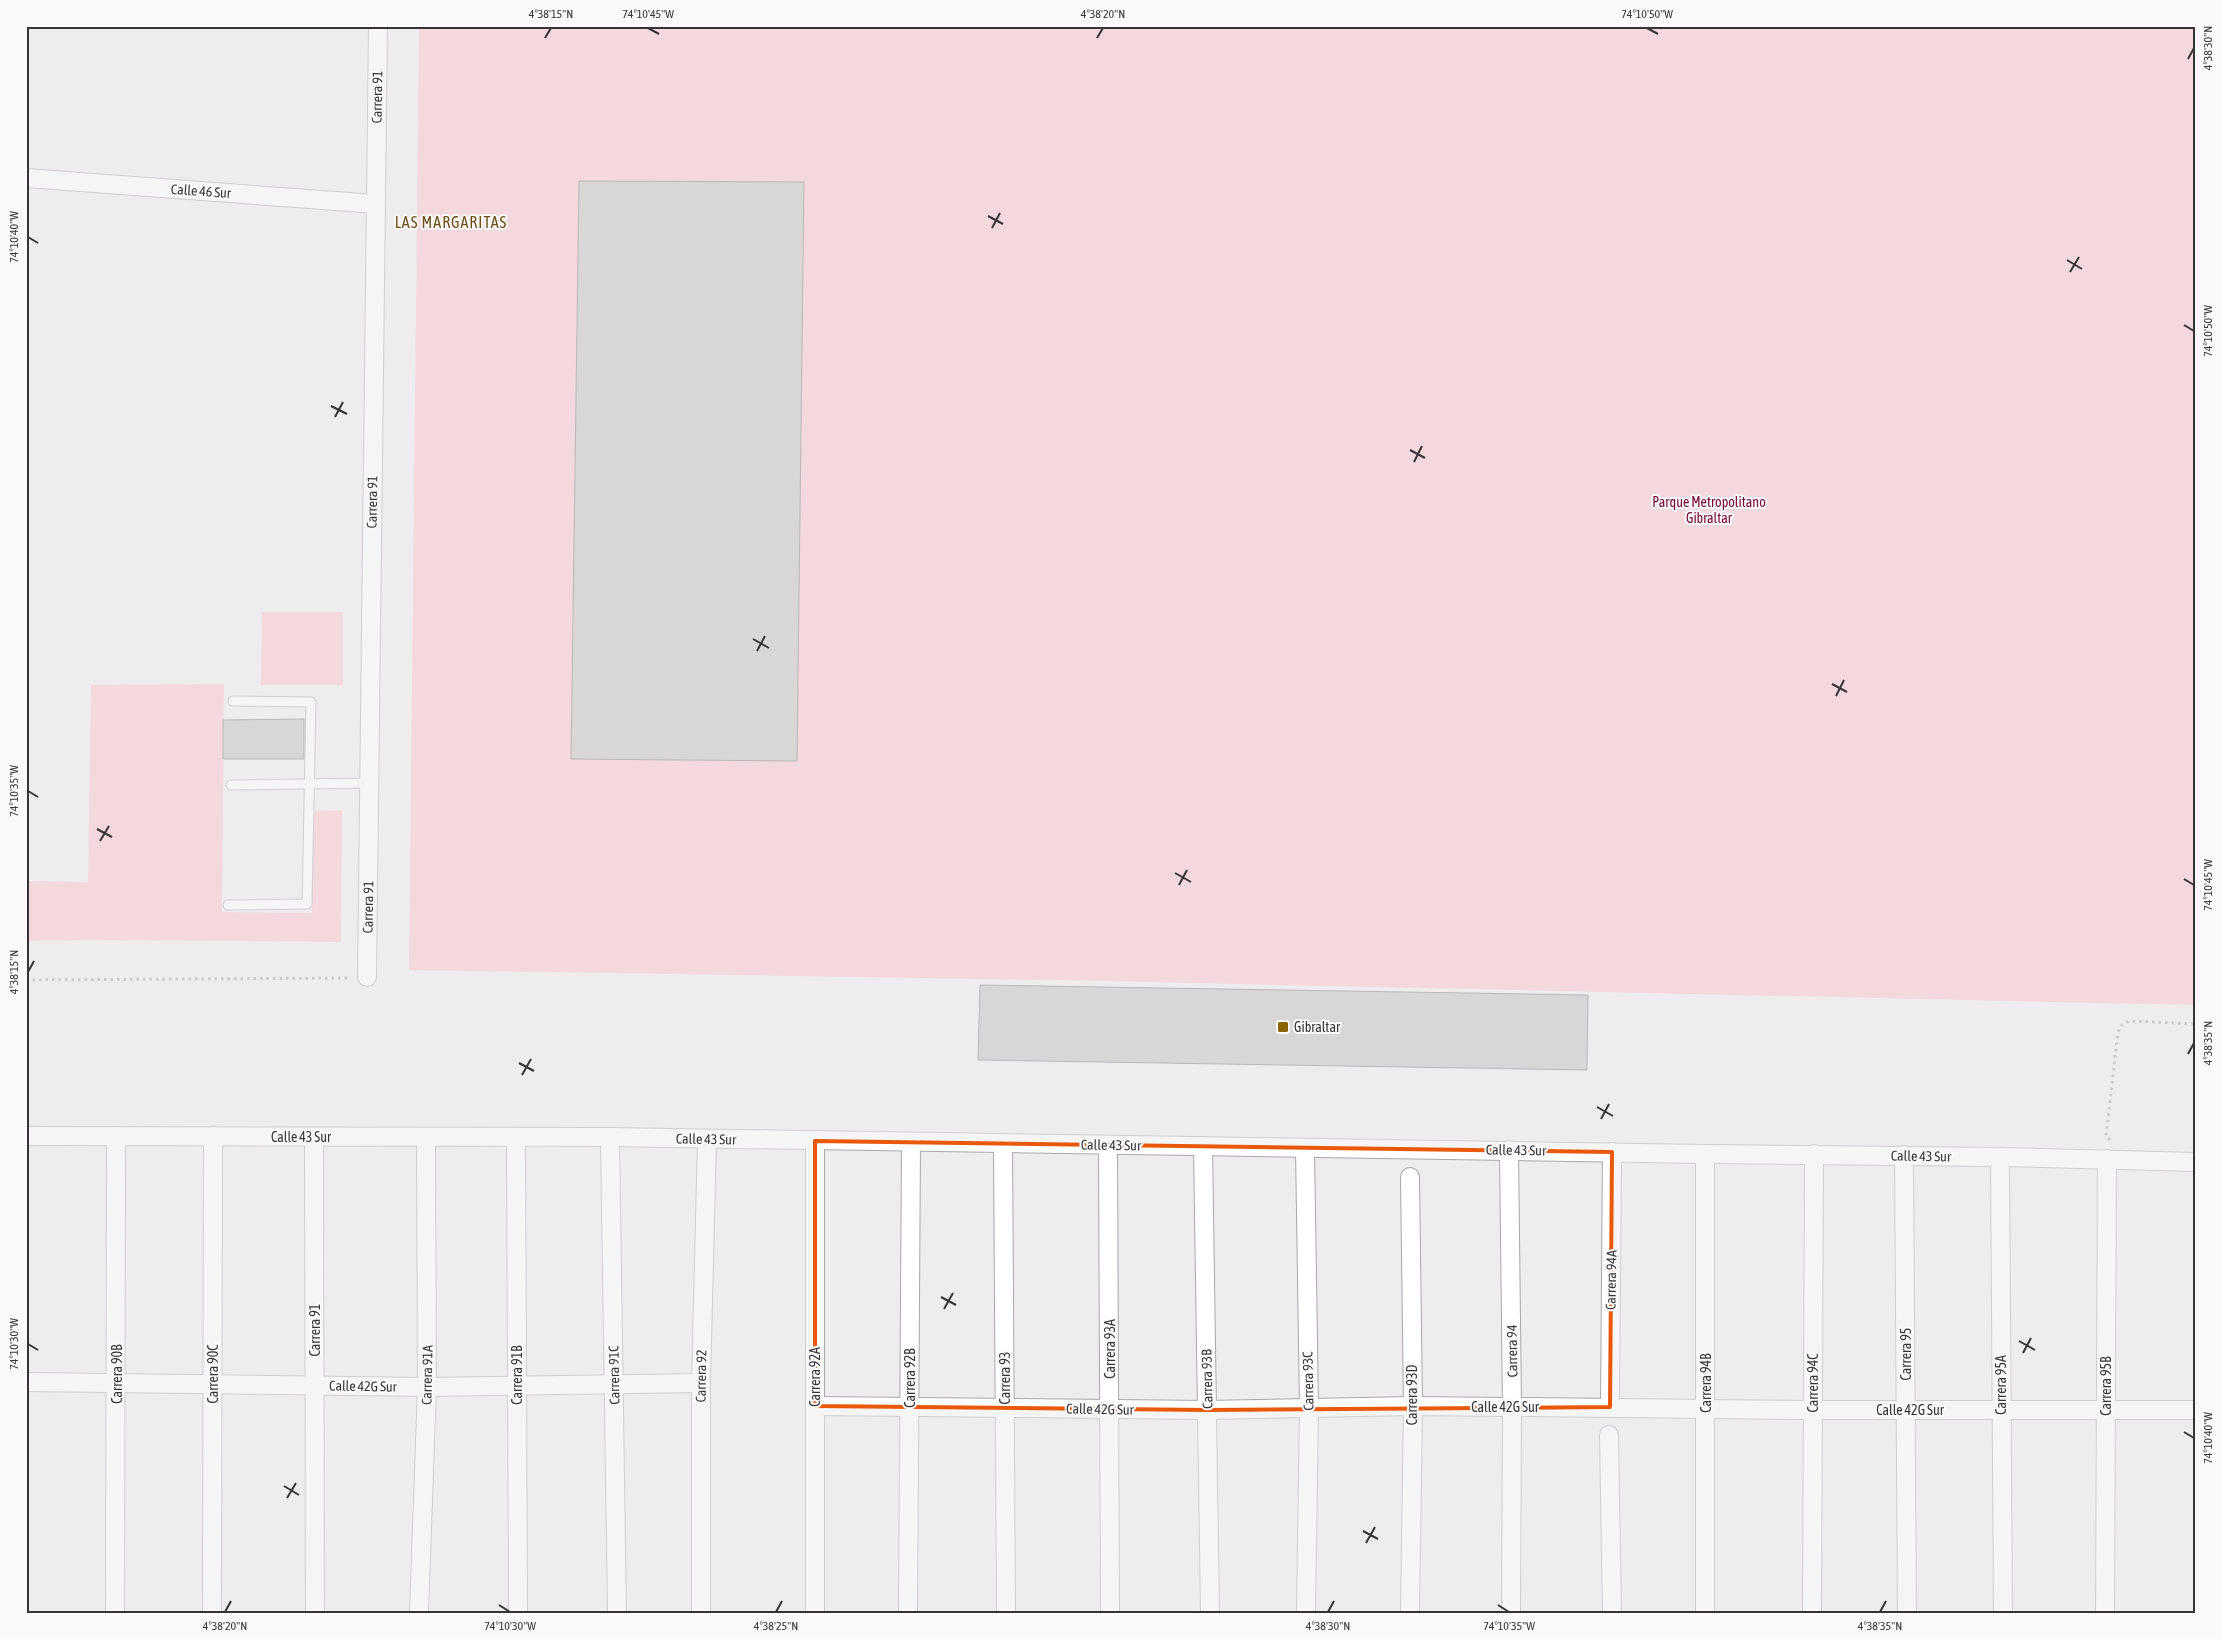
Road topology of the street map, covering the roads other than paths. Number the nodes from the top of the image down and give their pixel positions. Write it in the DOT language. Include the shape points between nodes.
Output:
graph roads {
  1 [pos="378,26"];
  2 [pos="26,178"];
  3 [pos="376,204"];
  4 [pos="233,701"];
  5 [pos="369,783"];
  6 [pos="309,784"];
  7 [pos="232,785"];
  8 [pos="228,905"];
  9 [pos="367,977"];
  10 [pos="26,1136"];
  11 [pos="116,1136"];
  12 [pos="213,1136"];
  13 [pos="314,1137"];
  14 [pos="426,1137"];
  15 [pos="516,1137"];
  16 [pos="610,1137"];
  17 [pos="707,1139"];
  18 [pos="815,1141"];
  19 [pos="911,1142"];
  20 [pos="1003,1144"];
  21 [pos="1108,1145"];
  22 [pos="1203,1146"];
  23 [pos="1305,1148"];
  24 [pos="1509,1150"];
  25 [pos="2110,1151"];
  26 [pos="1612,1152"];
  27 [pos="1705,1154"];
  28 [pos="1814,1154"];
  29 [pos="1904,1155"];
  30 [pos="2000,1157"];
  31 [pos="2196,1162"];
  32 [pos="1410,1177"];
  33 [pos="26,1382"];
  34 [pos="117,1382"];
  35 [pos="701,1383"];
  36 [pos="614,1384"];
  37 [pos="213,1385"];
  38 [pos="315,1385"];
  39 [pos="427,1387"];
  40 [pos="517,1387"];
  41 [pos="815,1406"];
  42 [pos="1413,1406"];
  43 [pos="910,1407"];
  44 [pos="1005,1407"];
  45 [pos="1610,1407"];
  46 [pos="1309,1408"];
  47 [pos="1512,1408"];
  48 [pos="1706,1408"];
  49 [pos="1110,1409"];
  50 [pos="2001,1409"];
  51 [pos="2106,1409"];
  52 [pos="1207,1410"];
  53 [pos="1813,1410"];
  54 [pos="1906,1410"];
  55 [pos="2196,1410"];
  56 [pos="1609,1436"];
  57 [pos="115,1613"];
  58 [pos="212,1613"];
  59 [pos="315,1613"];
  60 [pos="419,1613"];
  61 [pos="518,1613"];
  62 [pos="616,1613"];
  63 [pos="701,1613"];
  64 [pos="815,1613"];
  65 [pos="908,1613"];
  66 [pos="1006,1613"];
  67 [pos="1110,1613"];
  68 [pos="1210,1613"];
  69 [pos="1306,1613"];
  70 [pos="1410,1613"];
  71 [pos="1511,1613"];
  72 [pos="1612,1613"];
  73 [pos="1705,1613"];
  74 [pos="1812,1613"];
  75 [pos="1907,1613"];
  76 [pos="2003,1613"];
  77 [pos="2105,1613"];
  1 -- 3 [label="street, Carrera 91"];
  2 -- 3 [label="street, Calle 46 Sur"];
  3 -- 5 [label="street, Carrera 91"];
  4 -- 6 [label="lane" via="311,702"];
  5 -- 6 [label="lane"];
  5 -- 9 [label="street, Carrera 91"];
  6 -- 7 [label="lane"];
  6 -- 8 [label="lane" via="306,904"];
  10 -- 11 [label="street, Calle 43 Sur"];
  11 -- 12 [label="street, Calle 43 Sur"];
  11 -- 34 [label="street, Carrera 90B"];
  12 -- 13 [label="street, Calle 43 Sur"];
  12 -- 37 [label="street, Carrera 90C"];
  13 -- 14 [label="street, Calle 43 Sur"];
  13 -- 38 [label="street, Carrera 91"];
  14 -- 15 [label="street, Calle 43 Sur"];
  14 -- 39 [label="street, Carrera 91A"];
  15 -- 16 [label="street, Calle 43 Sur"];
  15 -- 40 [label="street, Carrera 91B"];
  16 -- 17 [label="street, Calle 43 Sur"];
  16 -- 36 [label="street, Carrera 91C"];
  17 -- 18 [label="street, Calle 43 Sur"];
  17 -- 35 [label="street, Carrera 92"];
  18 -- 19 [label="street, Calle 43 Sur"];
  18 -- 41 [label="street, Carrera 92A"];
  19 -- 20 [label="street, Calle 43 Sur"];
  19 -- 43 [label="street, Carrera 92B"];
  20 -- 21 [label="street, Calle 43 Sur"];
  20 -- 44 [label="street, Carrera 93"];
  21 -- 22 [label="street, Calle 43 Sur"];
  21 -- 49 [label="street, Carrera 93A"];
  22 -- 23 [label="street, Calle 43 Sur"];
  22 -- 52 [label="street, Carrera 93B"];
  23 -- 24 [label="street, Calle 43 Sur"];
  23 -- 46 [label="street, Carrera 93C"];
  24 -- 26 [label="street, Calle 43 Sur"];
  24 -- 47 [label="street, Carrera 94"];
  25 -- 30 [label="street, Calle 43 Sur"];
  25 -- 31 [label="street, Calle 43 Sur"];
  25 -- 51 [label="street, Carrera 95B"];
  26 -- 27 [label="street, Calle 43 Sur"];
  26 -- 45 [label="street, Carrera 94A"];
  27 -- 28 [label="street, Calle 43 Sur"];
  27 -- 48 [label="street, Carrera 94B"];
  28 -- 29 [label="street, Calle 43 Sur"];
  28 -- 53 [label="street, Carrera 94C"];
  29 -- 30 [label="street, Calle 43 Sur"];
  29 -- 54 [label="street, Carrera 95"];
  30 -- 50 [label="street, Carrera 95A"];
  32 -- 42 [label="street, Carrera 93D"];
  33 -- 34 [label="street, Calle 42G Sur"];
  34 -- 37 [label="street, Calle 42G Sur"];
  34 -- 57 [label="street, Carrera 90B"];
  35 -- 36 [label="street, Calle 42G Sur"];
  35 -- 63 [label="street, Carrera 92"];
  36 -- 40 [label="street, Calle 42G Sur"];
  36 -- 62 [label="street, Carrera 91C"];
  37 -- 38 [label="street, Calle 42G Sur"];
  37 -- 58 [label="street, Carrera 90C"];
  38 -- 39 [label="street, Calle 42G Sur"];
  38 -- 59 [label="street, Carrera 91"];
  39 -- 40 [label="street, Calle 42G Sur"];
  39 -- 60 [label="street, Carrera 91A"];
  40 -- 61 [label="street, Carrera 91B"];
  41 -- 43 [label="street, Calle 42G Sur"];
  41 -- 64 [label="street, Carrera 92A"];
  42 -- 46 [label="street, Calle 42G Sur"];
  42 -- 47 [label="street, Calle 42G Sur"];
  42 -- 70 [label="street, Carrera 93D"];
  43 -- 44 [label="street, Calle 42G Sur"];
  43 -- 65 [label="street, Carrera 92B"];
  44 -- 49 [label="street, Calle 42G Sur"];
  44 -- 66 [label="street, Carrera 93"];
  45 -- 47 [label="street, Calle 42G Sur"];
  45 -- 48 [label="street, Calle 42G Sur"];
  46 -- 52 [label="street, Calle 42G Sur"];
  46 -- 69 [label="street, Carrera 93C"];
  47 -- 71 [label="street, Carrera 94"];
  48 -- 53 [label="street, Calle 42G Sur"];
  48 -- 73 [label="street, Carrera 94B"];
  49 -- 52 [label="street, Calle 42G Sur"];
  49 -- 67 [label="street, Carrera 93A"];
  50 -- 51 [label="street, Calle 42G Sur"];
  50 -- 54 [label="street, Calle 42G Sur"];
  50 -- 76 [label="street, Carrera 95A"];
  51 -- 55 [label="street, Calle 42G Sur"];
  51 -- 77 [label="street, Carrera 95B"];
  52 -- 68 [label="street, Carrera 93B"];
  53 -- 54 [label="street, Calle 42G Sur"];
  53 -- 74 [label="street, Carrera 94C"];
  54 -- 75 [label="street, Carrera 95"];
  56 -- 72 [label="street"];
}
